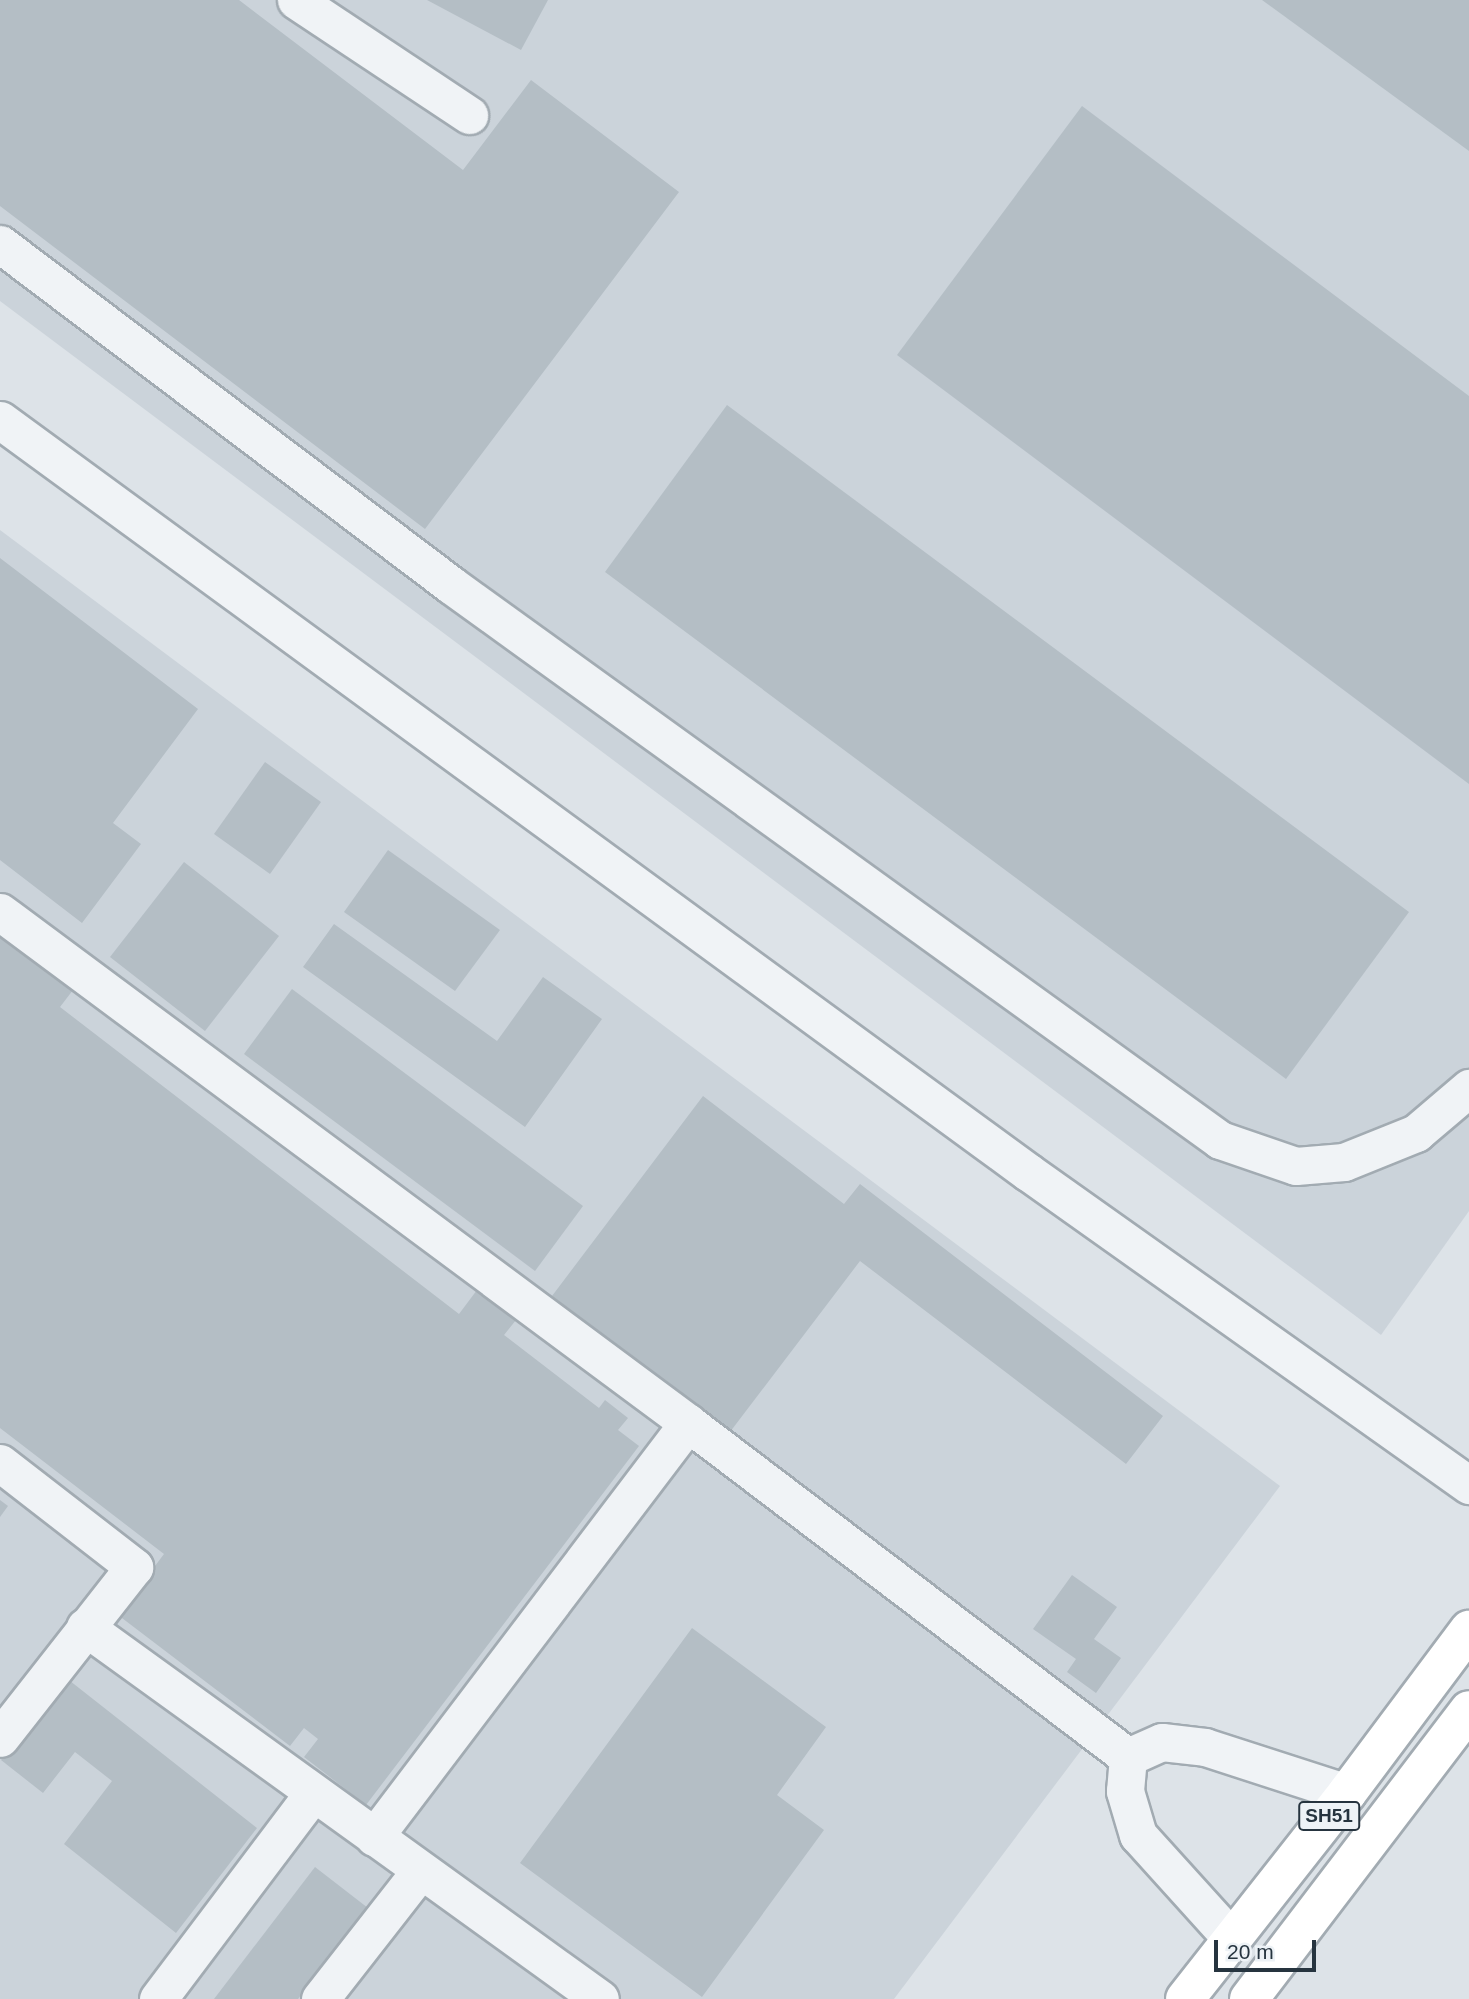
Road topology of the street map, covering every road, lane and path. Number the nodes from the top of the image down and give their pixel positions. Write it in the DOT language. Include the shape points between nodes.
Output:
graph roads {
  1 [pos="296,0"];
  2 [pos="469,115"];
  3 [pos="0,244"];
  4 [pos="0,420"];
  5 [pos="0,912"];
  6 [pos="1469,1088"];
  7 [pos="688,1423"];
  8 [pos="0,1463"];
  9 [pos="1469,1485"];
  10 [pos="85,1627"];
  11 [pos="1469,1630"];
  12 [pos="1469,1710"];
  13 [pos="0,1738"];
  14 [pos="1128,1757"];
  15 [pos="313,1793"];
  16 [pos="1347,1793"];
  17 [pos="374,1837"];
  18 [pos="420,1871"];
  19 [pos="1232,1939"];
  20 [pos="158,1999"];
  21 [pos="320,1999"];
  22 [pos="600,1999"];
  23 [pos="1185,1999"];
  24 [pos="1249,1999"];
  1 -- 2 [label="street"];
  3 -- 6 [label="street" via="451,585 1220,1140 1296,1166 1345,1162 1416,1133"];
  4 -- 9 [label="street" via="1028,1172"];
  5 -- 7 [label="street"];
  7 -- 14 [label="street"];
  7 -- 17 [label="street"];
  8 -- 10 [label="street" via="134,1567"];
  10 -- 13 [label="street"];
  10 -- 15 [label="street"];
  11 -- 16 [label="main road, SH51"];
  12 -- 24 [label="main road, SH51"];
  14 -- 16 [label="street" via="1162,1742 1205,1747"];
  14 -- 19 [label="street" via="1125,1791 1138,1835"];
  15 -- 17 [label="street"];
  15 -- 20 [label="street"];
  16 -- 19 [label="main road, SH51"];
  17 -- 18 [label="street"];
  18 -- 21 [label="street"];
  18 -- 22 [label="street"];
  19 -- 23 [label="main road, SH51"];
}
